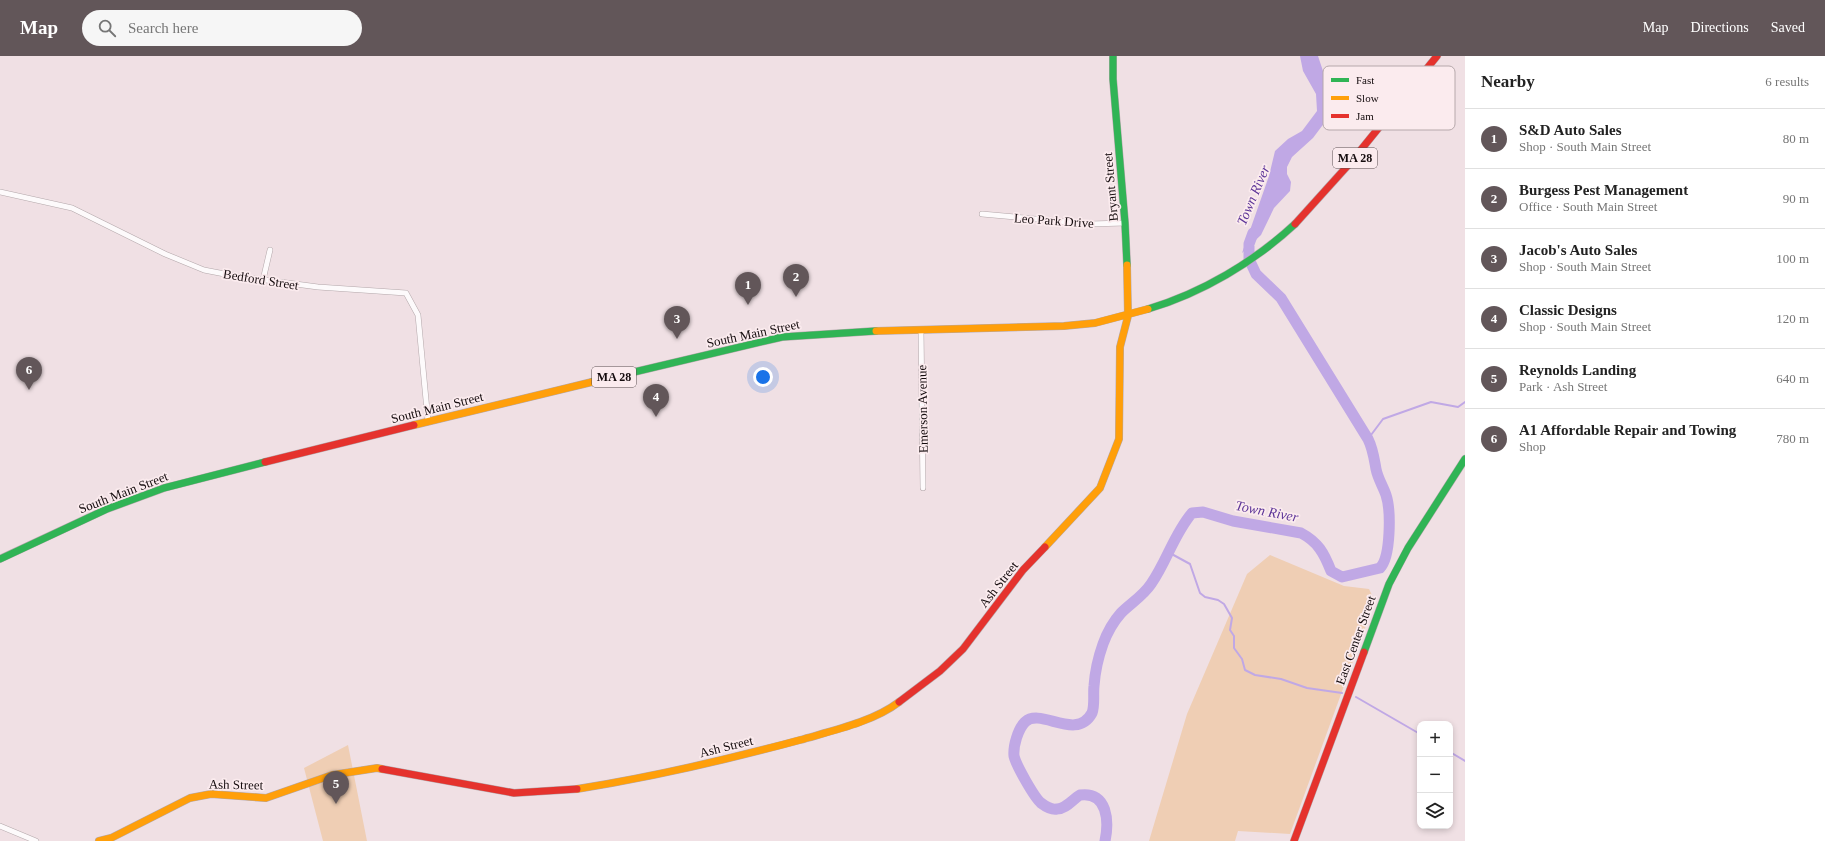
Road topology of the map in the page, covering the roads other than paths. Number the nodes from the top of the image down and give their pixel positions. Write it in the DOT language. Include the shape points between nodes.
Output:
graph roads {
  1 [pos="1113,56"];
  2 [pos="1437,56"];
  3 [pos="1429,66"];
  4 [pos="1376,130"];
  5 [pos="0,192"];
  6 [pos="982,214"];
  7 [pos="1126,223"];
  8 [pos="270,250"];
  9 [pos="263,280"];
  10 [pos="1128,316"];
  11 [pos="921,330"];
  12 [pos="428,421"];
  13 [pos="1465,459"];
  14 [pos="923,488"];
  15 [pos="0,559"];
  16 [pos="0,826"];
  17 [pos="36,841"];
  18 [pos="99,841"];
  19 [pos="1294,841"];
  1 -- 7 [label="main road, Bryant Street"];
  2 -- 3 [label="main road, South Main Street / MA 28"];
  4 -- 10 [label="main road, South Main Street / MA 28" via="1317,201 1289,229 1262,250 1209,284"];
  5 -- 9 [label="street, Bedford Street" via="72,208 165,254 204,270"];
  6 -- 7 [label="street, Leo Park Drive" via="1090,224"];
  7 -- 10 [label="main road, Bryant Street"];
  8 -- 9 [label="street"];
  9 -- 12 [label="street, Bedford Street" via="406,293 418,315"];
  10 -- 11 [label="main road, South Main Street / MA 28" via="1065,326"];
  10 -- 18 [label="main road, Ash Street" via="1120,346 1119,439 1100,488 1023,570 963,649 940,671 890,709 842,728 755,752 635,780 567,791 520,793 377,768 332,775 266,798 210,794 190,798 111,838"];
  11 -- 12 [label="main road, South Main Street / MA 28" via="829,332 782,337"];
  11 -- 14 [label="street, Emerson Avenue"];
  12 -- 15 [label="main road, South Main Street / MA 28" via="164,488 107,509"];
  13 -- 19 [label="main road, East Center Street" via="1408,548 1389,584"];
  16 -- 17 [label="street"];
}
